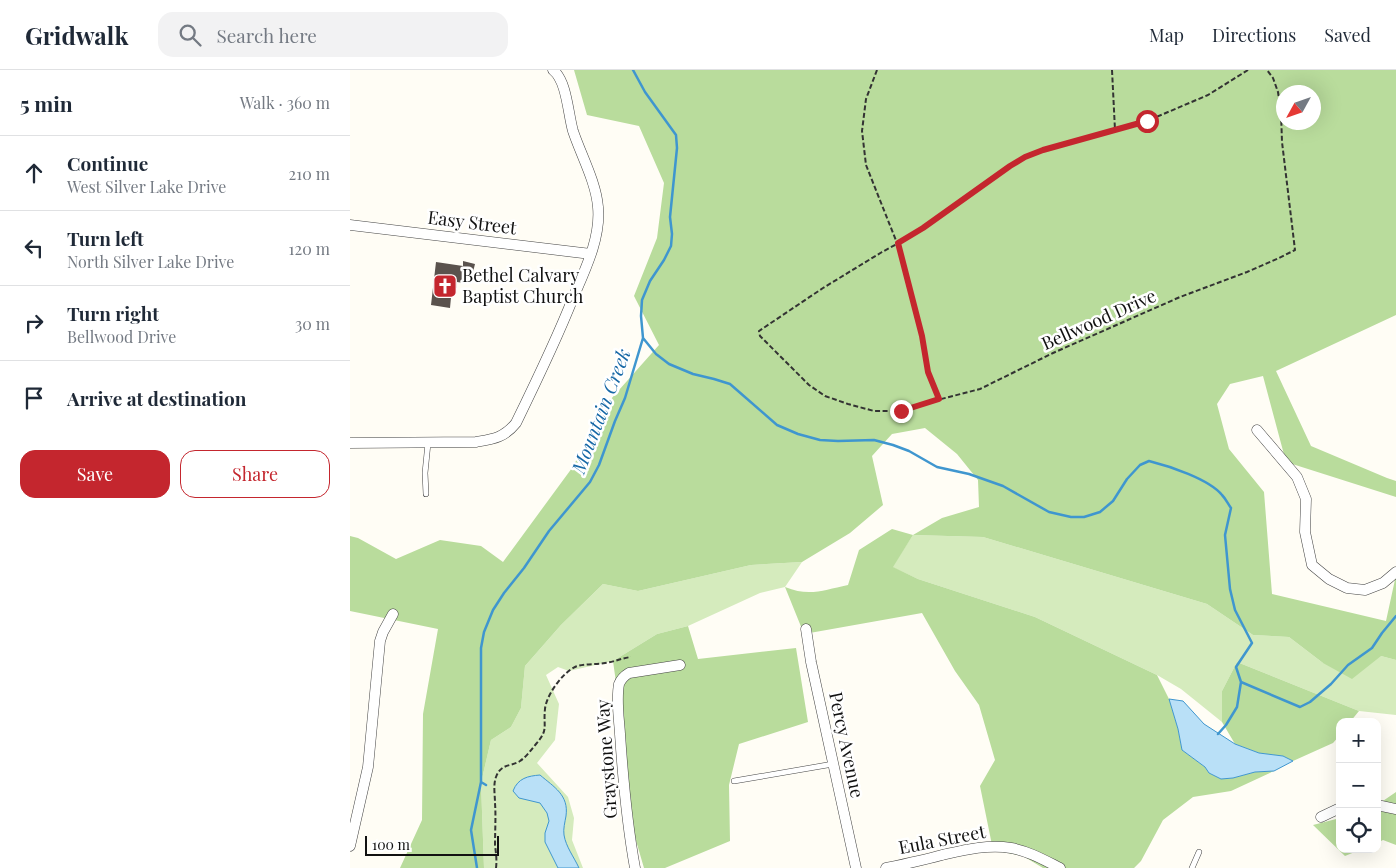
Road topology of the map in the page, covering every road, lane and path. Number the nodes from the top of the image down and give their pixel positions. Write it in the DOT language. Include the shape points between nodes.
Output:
graph roads {
  1 [pos="553,70"];
  2 [pos="877,70"];
  3 [pos="1112,70"];
  4 [pos="1248,70"];
  5 [pos="1267,70"];
  6 [pos="1115,130"];
  7 [pos="350,225"];
  8 [pos="898,243"];
  9 [pos="591,254"];
  10 [pos="939,399"];
  11 [pos="1257,430"];
  12 [pos="350,442"];
  13 [pos="428,443"];
  14 [pos="426,494"];
  15 [pos="1396,572"];
  16 [pos="393,614"];
  17 [pos="806,629"];
  18 [pos="631,657"];
  19 [pos="680,665"];
  20 [pos="833,764"];
  21 [pos="734,781"];
  22 [pos="1381,806"];
  23 [pos="1336,810"];
  24 [pos="1396,810"];
  25 [pos="1321,817"];
  26 [pos="350,846"];
  27 [pos="1199,852"];
  28 [pos="496,868"];
  29 [pos="635,868"];
  30 [pos="856,868"];
  31 [pos="886,868"];
  32 [pos="1060,868"];
  33 [pos="1192,868"];
  1 -- 9 [label="street" via="562,83 598,205 599,217"];
  2 -- 8 [label="path" via="866,99 862,130 866,165"];
  3 -- 6 [label="path"];
  4 -- 6 [label="path" via="1187,105"];
  5 -- 10 [label="path, Bellwood Drive" via="1278,92 1295,250 1053,353 980,389"];
  6 -- 8 [label="path" via="1025,157"];
  7 -- 9 [label="street, Easy Street"];
  8 -- 10 [label="path" via="928,372"];
  8 -- 10 [label="path, Bellwood Drive" via="759,331 760,336 809,385 825,396 874,411 892,412"];
  9 -- 13 [label="street" via="533,388 511,429 494,439"];
  11 -- 15 [label="street" via="1297,477 1306,499 1305,532 1312,565 1347,588 1365,590 1383,583"];
  12 -- 13 [label="street"];
  13 -- 14 [label="lane"];
  16 -- 26 [label="street" via="380,641 368,767"];
  17 -- 20 [label="street, Percy Avenue"];
  18 -- 28 [label="path" via="575,667 564,675 546,702 544,734 526,756 501,769 495,785"];
  19 -- 29 [label="street, Graystone Way" via="629,673 620,683 618,709 626,815"];
  20 -- 21 [label="lane"];
  20 -- 30 [label="street, Percy Avenue"];
  22 -- 24 [label="street"];
  23 -- 25 [label="street"];
  27 -- 33 [label="lane"];
  31 -- 32 [label="street, Eula Street" via="992,846 1020,850"];
}
